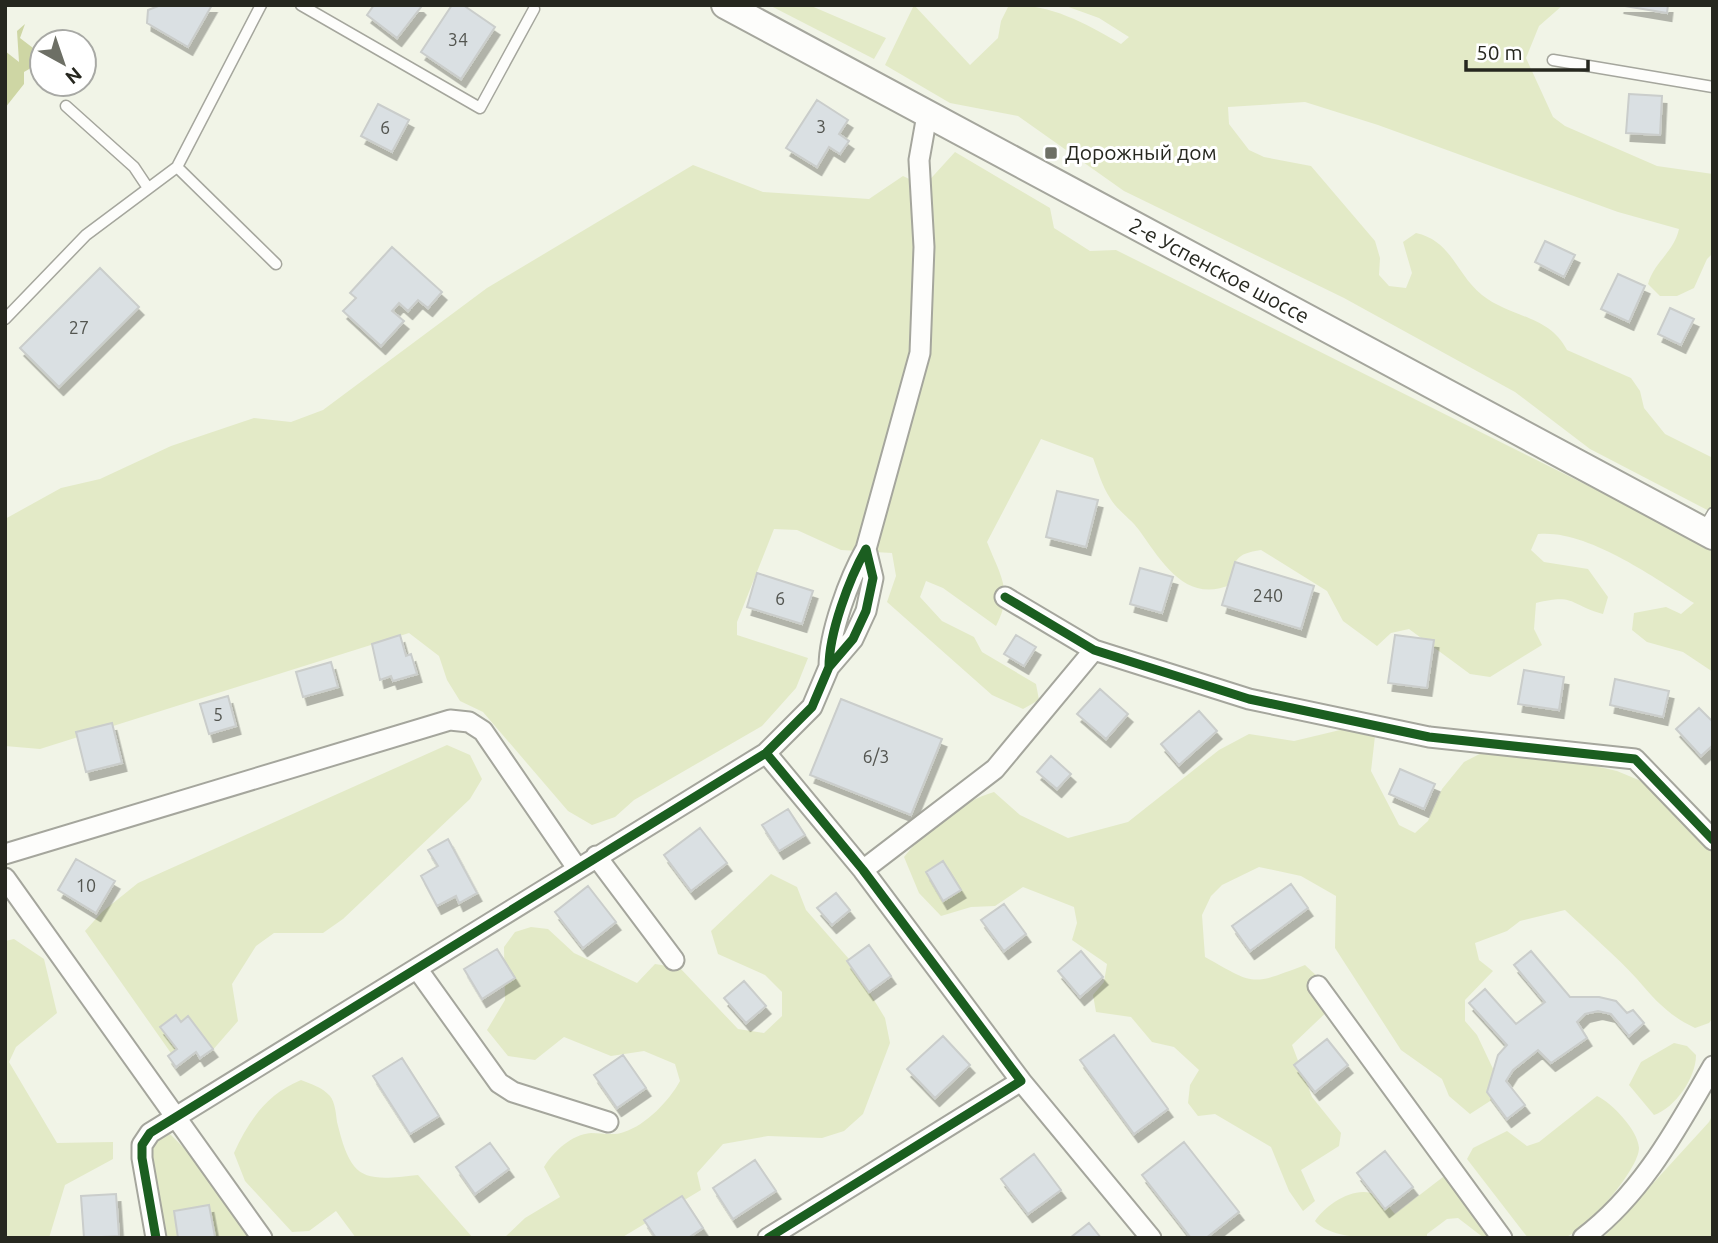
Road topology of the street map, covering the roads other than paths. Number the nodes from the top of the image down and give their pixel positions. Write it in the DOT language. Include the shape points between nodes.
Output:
graph roads {
  1 [pos="261,5"];
  2 [pos="301,5"];
  3 [pos="725,5"];
  4 [pos="534,9"];
  5 [pos="1553,60"];
  6 [pos="1713,87"];
  7 [pos="66,106"];
  8 [pos="927,115"];
  9 [pos="177,167"];
  10 [pos="148,188"];
  11 [pos="276,264"];
  12 [pos="5,319"];
  13 [pos="1709,527"];
  14 [pos="1005,597"];
  15 [pos="1094,650"];
  16 [pos="766,753"];
  17 [pos="1713,840"];
  18 [pos="5,854"];
  19 [pos="596,856"];
  20 [pos="577,867"];
  21 [pos="863,870"];
  22 [pos="5,878"];
  23 [pos="674,960"];
  24 [pos="418,970"];
  25 [pos="1318,986"];
  26 [pos="1713,1066"];
  27 [pos="1021,1081"];
  28 [pos="174,1116"];
  29 [pos="608,1122"];
  30 [pos="778,1235"];
  31 [pos="156,1238"];
  32 [pos="262,1238"];
  33 [pos="1150,1238"];
  34 [pos="1502,1238"];
  35 [pos="1583,1238"];
  1 -- 9 [label="lane"];
  2 -- 4 [label="lane" via="480,108"];
  3 -- 8 [label="main road, 2-е Успенское шоссе"];
  5 -- 6 [label="lane"];
  7 -- 10 [label="lane" via="134,167"];
  8 -- 13 [label="main road, 2-е Успенское шоссе"];
  8 -- 16 [label="street" via="919,160 924,247 920,353 866,549 873,578 866,611 853,639 829,667 811,707"];
  9 -- 10 [label="lane"];
  9 -- 11 [label="lane"];
  10 -- 12 [label="lane" via="86,235"];
  14 -- 15 [label="street"];
  15 -- 17 [label="street" via="1249,699 1429,737 1635,759"];
  15 -- 21 [label="street" via="995,769"];
  16 -- 19 [label="street"];
  16 -- 21 [label="street"];
  18 -- 20 [label="street" via="450,720 469,722 483,731"];
  19 -- 20 [label="street"];
  19 -- 23 [label="street"];
  20 -- 24 [label="street"];
  21 -- 27 [label="street"];
  22 -- 28 [label="street"];
  24 -- 28 [label="street"];
  24 -- 29 [label="street" via="499,1083 513,1092"];
  25 -- 34 [label="street"];
  26 -- 35 [label="street" via="1665,1147 1623,1202"];
  27 -- 30 [label="street"];
  27 -- 33 [label="street"];
  28 -- 31 [label="street" via="150,1133 142,1145"];
  28 -- 32 [label="street"];
}
